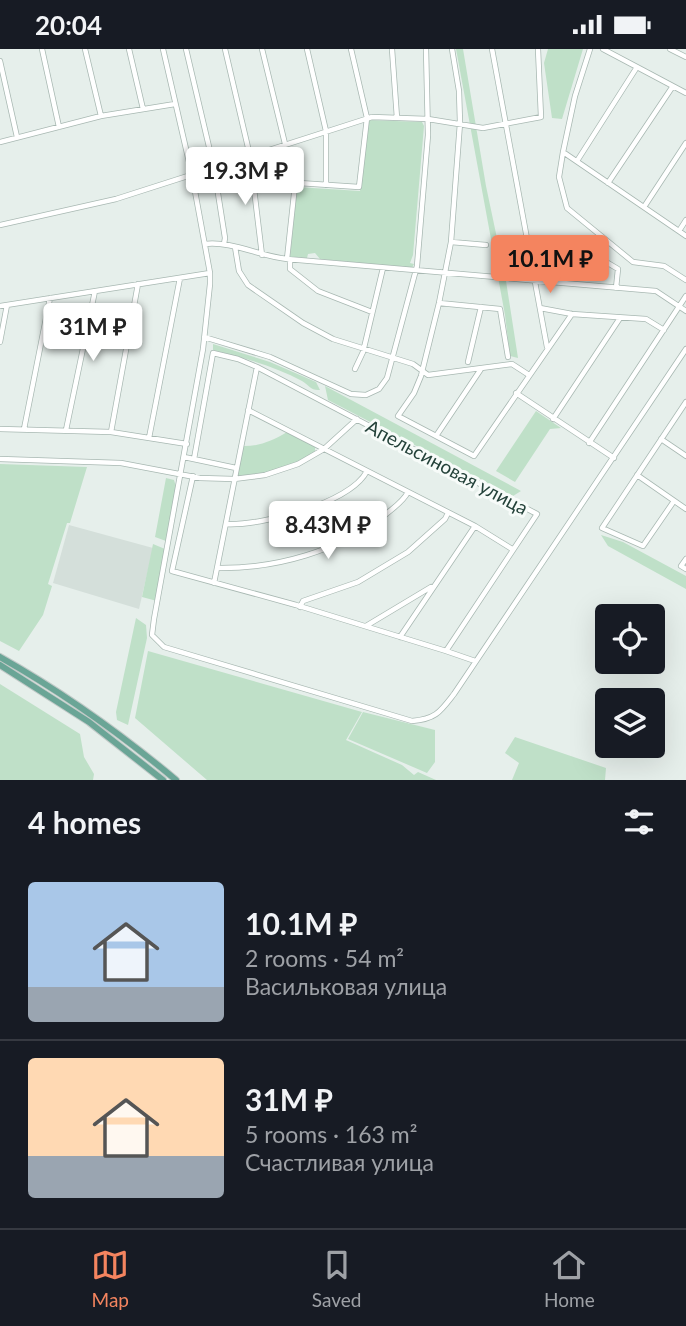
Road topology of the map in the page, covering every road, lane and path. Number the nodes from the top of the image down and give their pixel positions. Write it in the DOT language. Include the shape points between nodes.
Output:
graph roads {
  1 [pos="42,49"];
  2 [pos="85,49"];
  3 [pos="129,49"];
  4 [pos="163,49"];
  5 [pos="186,49"];
  6 [pos="225,49"];
  7 [pos="262,49"];
  8 [pos="307,49"];
  9 [pos="351,49"];
  10 [pos="392,49"];
  11 [pos="426,49"];
  12 [pos="452,49"];
  13 [pos="492,49"];
  14 [pos="538,49"];
  15 [pos="590,49"];
  16 [pos="603,49"];
  17 [pos="670,49"];
  18 [pos="686,57"];
  19 [pos="0,61"];
  20 [pos="637,67"];
  21 [pos="673,86"];
  22 [pos="686,93"];
  23 [pos="175,104"];
  24 [pos="143,109"];
  25 [pos="101,116"];
  26 [pos="367,118"];
  27 [pos="397,118"];
  28 [pos="428,119"];
  29 [pos="460,123"];
  30 [pos="506,124"];
  31 [pos="60,127"];
  32 [pos="326,131"];
  33 [pos="18,137"];
  34 [pos="0,142"];
  35 [pos="686,143"];
  36 [pos="284,144"];
  37 [pos="563,152"];
  38 [pos="250,156"];
  39 [pos="577,161"];
  40 [pos="214,168"];
  41 [pos="192,175"];
  42 [pos="608,183"];
  43 [pos="295,185"];
  44 [pos="326,185"];
  45 [pos="644,207"];
  46 [pos="686,220"];
  47 [pos="0,225"];
  48 [pos="679,231"];
  49 [pos="686,236"];
  50 [pos="451,242"];
  51 [pos="205,244"];
  52 [pos="224,244"];
  53 [pos="486,245"];
  54 [pos="235,247"];
  55 [pos="529,248"];
  56 [pos="262,255"];
  57 [pos="288,260"];
  58 [pos="383,268"];
  59 [pos="416,271"];
  60 [pos="446,272"];
  61 [pos="210,273"];
  62 [pos="180,278"];
  63 [pos="686,280"];
  64 [pos="535,281"];
  65 [pos="138,284"];
  66 [pos="616,288"];
  67 [pos="95,291"];
  68 [pos="686,296"];
  69 [pos="50,298"];
  70 [pos="439,303"];
  71 [pos="7,305"];
  72 [pos="0,306"];
  73 [pos="679,306"];
  74 [pos="481,307"];
  75 [pos="540,308"];
  76 [pos="686,311"];
  77 [pos="372,312"];
  78 [pos="572,314"];
  79 [pos="621,317"];
  80 [pos="664,330"];
  81 [pos="204,337"];
  82 [pos="0,342"];
  83 [pos="547,347"];
  84 [pos="363,348"];
  85 [pos="686,349"];
  86 [pos="393,356"];
  87 [pos="508,357"];
  88 [pos="468,362"];
  89 [pos="257,367"];
  90 [pos="481,368"];
  91 [pos="355,369"];
  92 [pos="422,371"];
  93 [pos="529,375"];
  94 [pos="516,393"];
  95 [pos="686,402"];
  96 [pos="248,410"];
  97 [pos="357,419"];
  98 [pos="553,419"];
  99 [pos="0,429"];
  100 [pos="24,429"];
  101 [pos="66,430"];
  102 [pos="111,432"];
  103 [pos="436,436"];
  104 [pos="149,438"];
  105 [pos="661,439"];
  106 [pos="589,443"];
  107 [pos="187,444"];
  108 [pos="324,449"];
  109 [pos="686,456"];
  110 [pos="184,457"];
  111 [pos="614,458"];
  112 [pos="0,459"];
  113 [pos="194,459"];
  114 [pos="236,468"];
  115 [pos="367,471"];
  116 [pos="180,474"];
  117 [pos="637,475"];
  118 [pos="193,476"];
  119 [pos="234,479"];
  120 [pos="408,492"];
  121 [pos="674,501"];
  122 [pos="686,509"];
  123 [pos="448,513"];
  124 [pos="226,524"];
  125 [pos="475,526"];
  126 [pos="512,549"];
  127 [pos="686,559"];
  128 [pos="218,568"];
  129 [pos="686,569"];
  130 [pos="214,583"];
  131 [pos="434,585"];
  132 [pos="300,607"];
  133 [pos="365,626"];
  134 [pos="400,637"];
  135 [pos="446,651"];
  136 [pos="0,657"];
  137 [pos="476,661"];
  138 [pos="0,665"];
  139 [pos="163,776"];
  140 [pos="176,780"];
  1 -- 31 [label="street"];
  2 -- 25 [label="street"];
  3 -- 24 [label="street"];
  4 -- 23 [label="street"];
  5 -- 40 [label="street"];
  6 -- 38 [label="street"];
  7 -- 36 [label="street"];
  8 -- 32 [label="street"];
  9 -- 26 [label="street"];
  10 -- 27 [label="street"];
  11 -- 28 [label="street"];
  12 -- 29 [label="street"];
  13 -- 30 [label="street"];
  14 -- 30 [label="street" via="541,117"];
  15 -- 37 [label="street"];
  16 -- 20 [label="street"];
  17 -- 18 [label="street"];
  19 -- 33 [label="street"];
  20 -- 21 [label="street"];
  20 -- 39 [label="street"];
  21 -- 22 [label="street"];
  21 -- 42 [label="street"];
  23 -- 24 [label="street"];
  23 -- 41 [label="street"];
  24 -- 25 [label="street"];
  25 -- 31 [label="street"];
  26 -- 27 [label="street"];
  26 -- 32 [label="street"];
  26 -- 44 [label="street" via="359,187"];
  27 -- 28 [label="street"];
  28 -- 29 [label="street"];
  28 -- 59 [label="street"];
  29 -- 30 [label="street" via="483,128"];
  29 -- 50 [label="street"];
  30 -- 55 [label="street"];
  31 -- 33 [label="street"];
  32 -- 36 [label="street"];
  32 -- 44 [label="street"];
  33 -- 34 [label="street"];
  35 -- 45 [label="street"];
  36 -- 38 [label="street"];
  36 -- 43 [label="street"];
  37 -- 39 [label="street"];
  37 -- 63 [label="street" via="559,177 567,208 633,262 664,265"];
  38 -- 40 [label="street"];
  38 -- 56 [label="street"];
  39 -- 42 [label="street"];
  40 -- 41 [label="street"];
  40 -- 52 [label="street"];
  41 -- 47 [label="street" via="70,211"];
  41 -- 51 [label="street"];
  42 -- 45 [label="street"];
  43 -- 44 [label="street"];
  43 -- 57 [label="street"];
  45 -- 48 [label="street"];
  46 -- 48 [label="street"];
  48 -- 49 [label="street"];
  50 -- 53 [label="street"];
  50 -- 60 [label="street"];
  51 -- 52 [label="street"];
  51 -- 61 [label="street"];
  52 -- 54 [label="street"];
  54 -- 56 [label="street"];
  54 -- 84 [label="street" via="239,271 255,291 313,329"];
  55 -- 64 [label="street"];
  55 -- 66 [label="street" via="591,253 618,269"];
  56 -- 57 [label="street"];
  57 -- 58 [label="street"];
  57 -- 77 [label="street" via="290,268 318,291"];
  58 -- 59 [label="street"];
  58 -- 77 [label="street"];
  59 -- 60 [label="street"];
  59 -- 86 [label="street"];
  60 -- 64 [label="street"];
  60 -- 70 [label="street"];
  61 -- 62 [label="street"];
  61 -- 81 [label="street"];
  62 -- 65 [label="street"];
  62 -- 104 [label="street"];
  64 -- 66 [label="street"];
  64 -- 75 [label="street"];
  65 -- 67 [label="street"];
  65 -- 102 [label="street"];
  66 -- 73 [label="street" via="656,291"];
  67 -- 69 [label="street"];
  67 -- 101 [label="street"];
  68 -- 73 [label="street"];
  69 -- 71 [label="street"];
  69 -- 100 [label="street"];
  70 -- 74 [label="street"];
  70 -- 92 [label="street"];
  71 -- 72 [label="street"];
  71 -- 82 [label="street"];
  73 -- 76 [label="street"];
  73 -- 80 [label="street"];
  74 -- 87 [label="street" via="500,309"];
  74 -- 88 [label="street"];
  75 -- 78 [label="street"];
  75 -- 83 [label="street"];
  77 -- 84 [label="street"];
  78 -- 79 [label="street"];
  78 -- 83 [label="street"];
  79 -- 80 [label="street" via="646,319"];
  79 -- 98 [label="street"];
  80 -- 106 [label="street"];
  81 -- 86 [label="street" via="270,356 352,394 366,395 379,389"];
  81 -- 107 [label="street"];
  83 -- 93 [label="street"];
  84 -- 86 [label="street"];
  84 -- 91 [label="street"];
  85 -- 111 [label="street"];
  86 -- 92 [label="street"];
  89 -- 96 [label="street"];
  89 -- 97 [label="street, Апельсиновая улица"];
  89 -- 113 [label="street, Апельсиновая улица" via="213,353"];
  90 -- 92 [label="street" via="428,375"];
  90 -- 93 [label="street" via="512,365"];
  90 -- 103 [label="street"];
  92 -- 103 [label="street" via="398,417"];
  93 -- 94 [label="street"];
  94 -- 98 [label="street"];
  94 -- 103 [label="street" via="474,456"];
  95 -- 105 [label="street"];
  96 -- 108 [label="street, Апельсиновая улица"];
  96 -- 114 [label="street"];
  97 -- 108 [label="street, Апельсиновая улица"];
  97 -- 126 [label="street, Апельсиновая улица" via="537,514"];
  98 -- 106 [label="street"];
  99 -- 100 [label="street"];
  100 -- 101 [label="street"];
  101 -- 102 [label="street"];
  102 -- 104 [label="street"];
  104 -- 107 [label="street"];
  105 -- 109 [label="street"];
  105 -- 117 [label="street"];
  106 -- 111 [label="street"];
  107 -- 110 [label="street"];
  108 -- 115 [label="street, Апельсиновая улица"];
  108 -- 119 [label="street, Апельсиновая улица" via="298,464"];
  110 -- 113 [label="street"];
  110 -- 116 [label="street"];
  111 -- 137 [label="street"];
  112 -- 116 [label="street, Апельсиновая улица" via="121,463"];
  113 -- 114 [label="street"];
  114 -- 119 [label="street"];
  115 -- 120 [label="street, Апельсиновая улица"];
  115 -- 124 [label="street" via="343,491 310,508 244,525"];
  116 -- 118 [label="street, Апельсиновая улица"];
  116 -- 137 [label="street" via="152,635 164,647 412,721 429,720 440,712"];
  117 -- 121 [label="street"];
  117 -- 121 [label="street" via="602,528 643,546"];
  118 -- 119 [label="street, Апельсиновая улица"];
  118 -- 130 [label="street" via="172,571"];
  119 -- 124 [label="street"];
  120 -- 123 [label="street, Апельсиновая улица"];
  120 -- 128 [label="street, Апельсиновая улица" via="377,521 341,542 302,557"];
  121 -- 122 [label="street"];
  123 -- 125 [label="street, Апельсиновая улица"];
  123 -- 132 [label="street, Апельсиновая улица" via="408,552 358,582 303,601"];
  124 -- 128 [label="street"];
  125 -- 126 [label="street, Апельсиновая улица"];
  125 -- 131 [label="street, Апельсиновая улица"];
  126 -- 135 [label="street, Апельсиновая улица"];
  127 -- 129 [label="street" via="681,566"];
  128 -- 130 [label="street"];
  130 -- 132 [label="street"];
  131 -- 133 [label="street, Апельсиновая улица"];
  131 -- 134 [label="street, Апельсиновая улица"];
  132 -- 133 [label="street"];
  133 -- 134 [label="street"];
  134 -- 135 [label="street"];
  135 -- 137 [label="street"];
  136 -- 139 [label="main road" via="65,697"];
  138 -- 139 [label="main road"];
  139 -- 140 [label="main road"];
}
